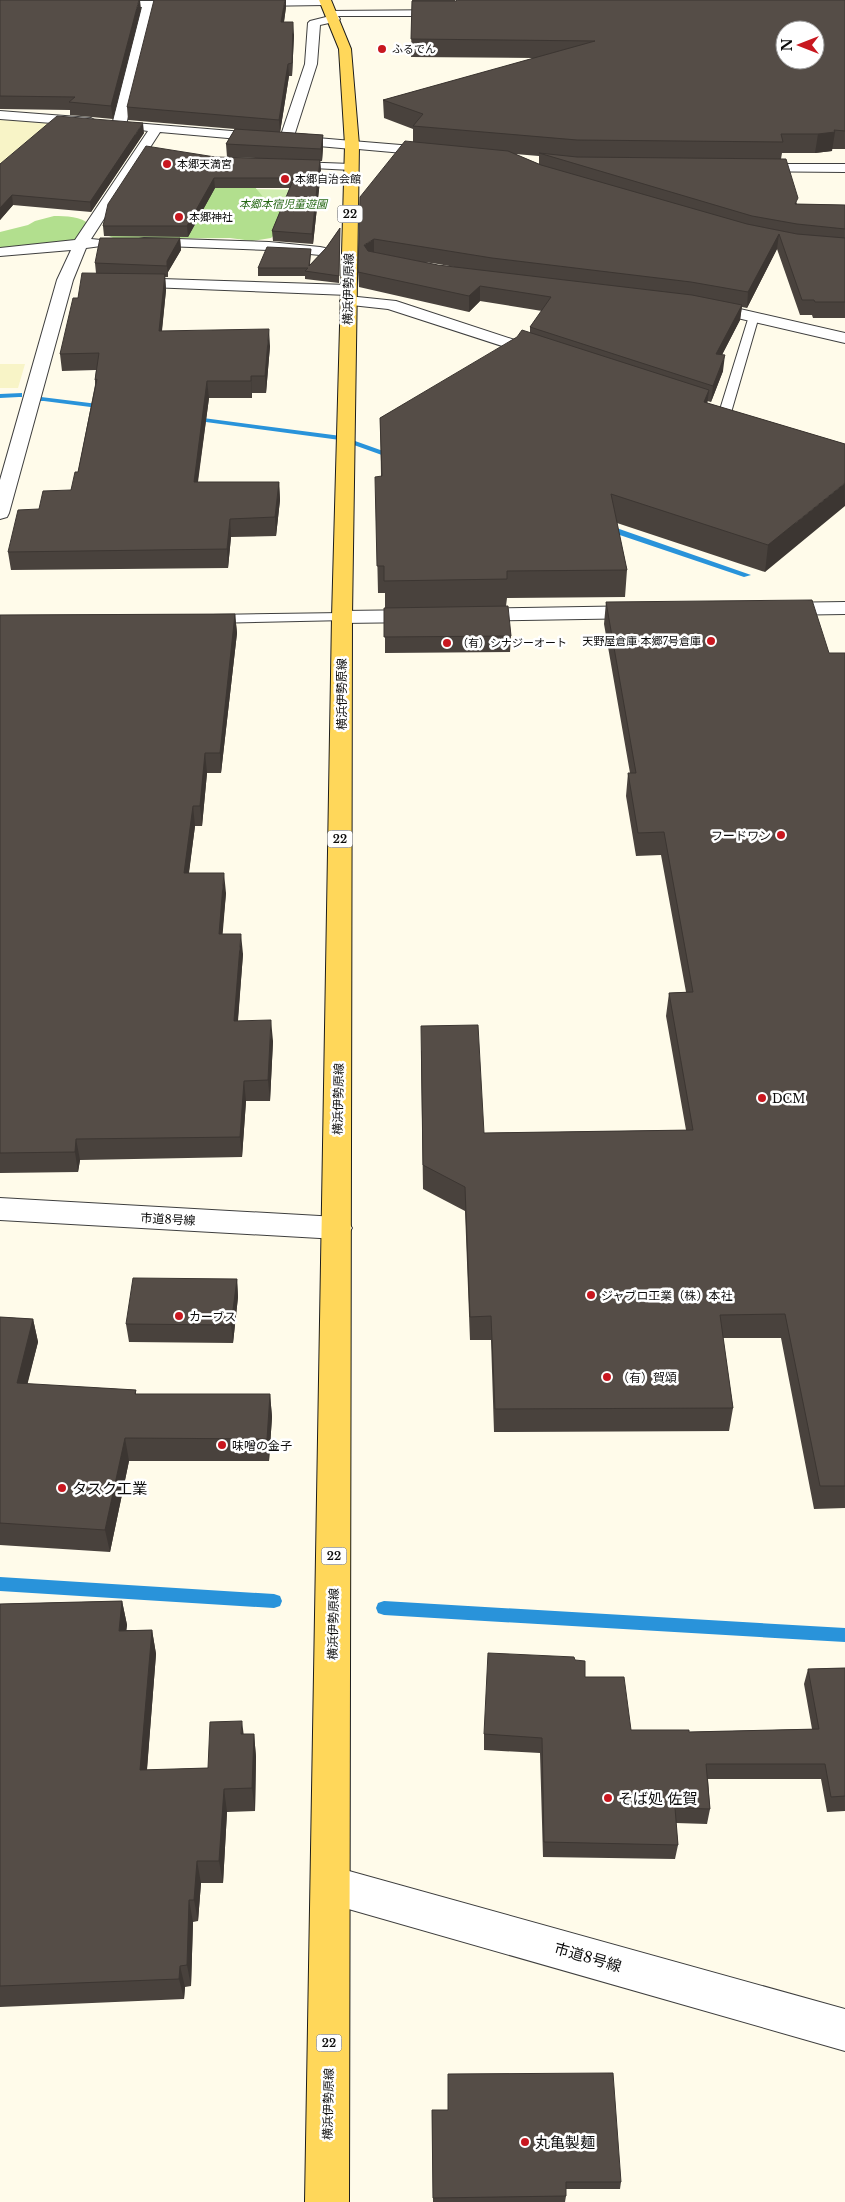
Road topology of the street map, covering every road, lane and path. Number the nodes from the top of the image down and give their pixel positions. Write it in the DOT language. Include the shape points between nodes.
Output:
graph roads {
  1 [pos="463,0"];
  2 [pos="206,3"];
  3 [pos="234,3"];
  4 [pos="91,4"];
  5 [pos="149,4"];
  6 [pos="329,8"];
  7 [pos="0,115"];
  8 [pos="110,124"];
  9 [pos="156,128"];
  10 [pos="231,134"];
  11 [pos="286,138"];
  12 [pos="352,145"];
  13 [pos="223,147"];
  14 [pos="452,154"];
  15 [pos="283,164"];
  16 [pos="351,167"];
  17 [pos="738,168"];
  18 [pos="845,168"];
  19 [pos="81,243"];
  20 [pos="109,243"];
  21 [pos="128,243"];
  22 [pos="320,251"];
  23 [pos="0,252"];
  24 [pos="65,280"];
  25 [pos="84,281"];
  26 [pos="114,282"];
  27 [pos="410,295"];
  28 [pos="348,296"];
  29 [pos="691,304"];
  30 [pos="396,306"];
  31 [pos="754,316"];
  32 [pos="845,338"];
  33 [pos="555,359"];
  34 [pos="706,409"];
  35 [pos="724,416"];
  36 [pos="743,422"];
  37 [pos="0,513"];
  38 [pos="845,608"];
  39 [pos="755,610"];
  40 [pos="665,611"];
  41 [pos="342,617"];
  42 [pos="197,620"];
  43 [pos="0,1209"];
  44 [pos="336,1228"];
  45 [pos="330,1885"];
  46 [pos="845,2030"];
  47 [pos="327,2202"];
  1 -- 6 [label="street" via="463,10 456,13"];
  2 -- 5 [label="street"];
  3 -- 6 [label="street"];
  4 -- 5 [label="street"];
  5 -- 8 [label="street"];
  6 -- 11 [label="street" via="314,23 311,64"];
  6 -- 12 [label="main road, 横浜伊勢原線 / 22" via="345,49"];
  7 -- 8 [label="street"];
  8 -- 9 [label="street"];
  9 -- 10 [label="street"];
  9 -- 19 [label="street" via="146,151"];
  10 -- 11 [label="street"];
  10 -- 13 [label="street"];
  11 -- 12 [label="street"];
  12 -- 14 [label="street"];
  12 -- 16 [label="main road, 横浜伊勢原線 / 22"];
  15 -- 16 [label="lane"];
  16 -- 28 [label="main road, 横浜伊勢原線 / 22"];
  17 -- 18 [label="street"];
  19 -- 20 [label="street"];
  19 -- 23 [label="street"];
  19 -- 24 [label="street"];
  21 -- 22 [label="street" via="270,246"];
  24 -- 25 [label="street"];
  24 -- 37 [label="street"];
  26 -- 28 [label="street"];
  27 -- 30 [label="street"];
  28 -- 30 [label="street"];
  28 -- 41 [label="main road, 横浜伊勢原線 / 22"];
  29 -- 31 [label="street"];
  30 -- 33 [label="street"];
  31 -- 32 [label="street"];
  31 -- 35 [label="lane"];
  34 -- 35 [label="street"];
  35 -- 36 [label="street"];
  38 -- 39 [label="street"];
  40 -- 41 [label="street"];
  41 -- 42 [label="lane"];
  41 -- 44 [label="main road, 横浜伊勢原線 / 22"];
  43 -- 44 [label="street, 市道8号線"];
  44 -- 45 [label="main road, 横浜伊勢原線 / 22"];
  45 -- 46 [label="street, 市道8号線"];
  45 -- 47 [label="main road, 横浜伊勢原線 / 22"];
}
